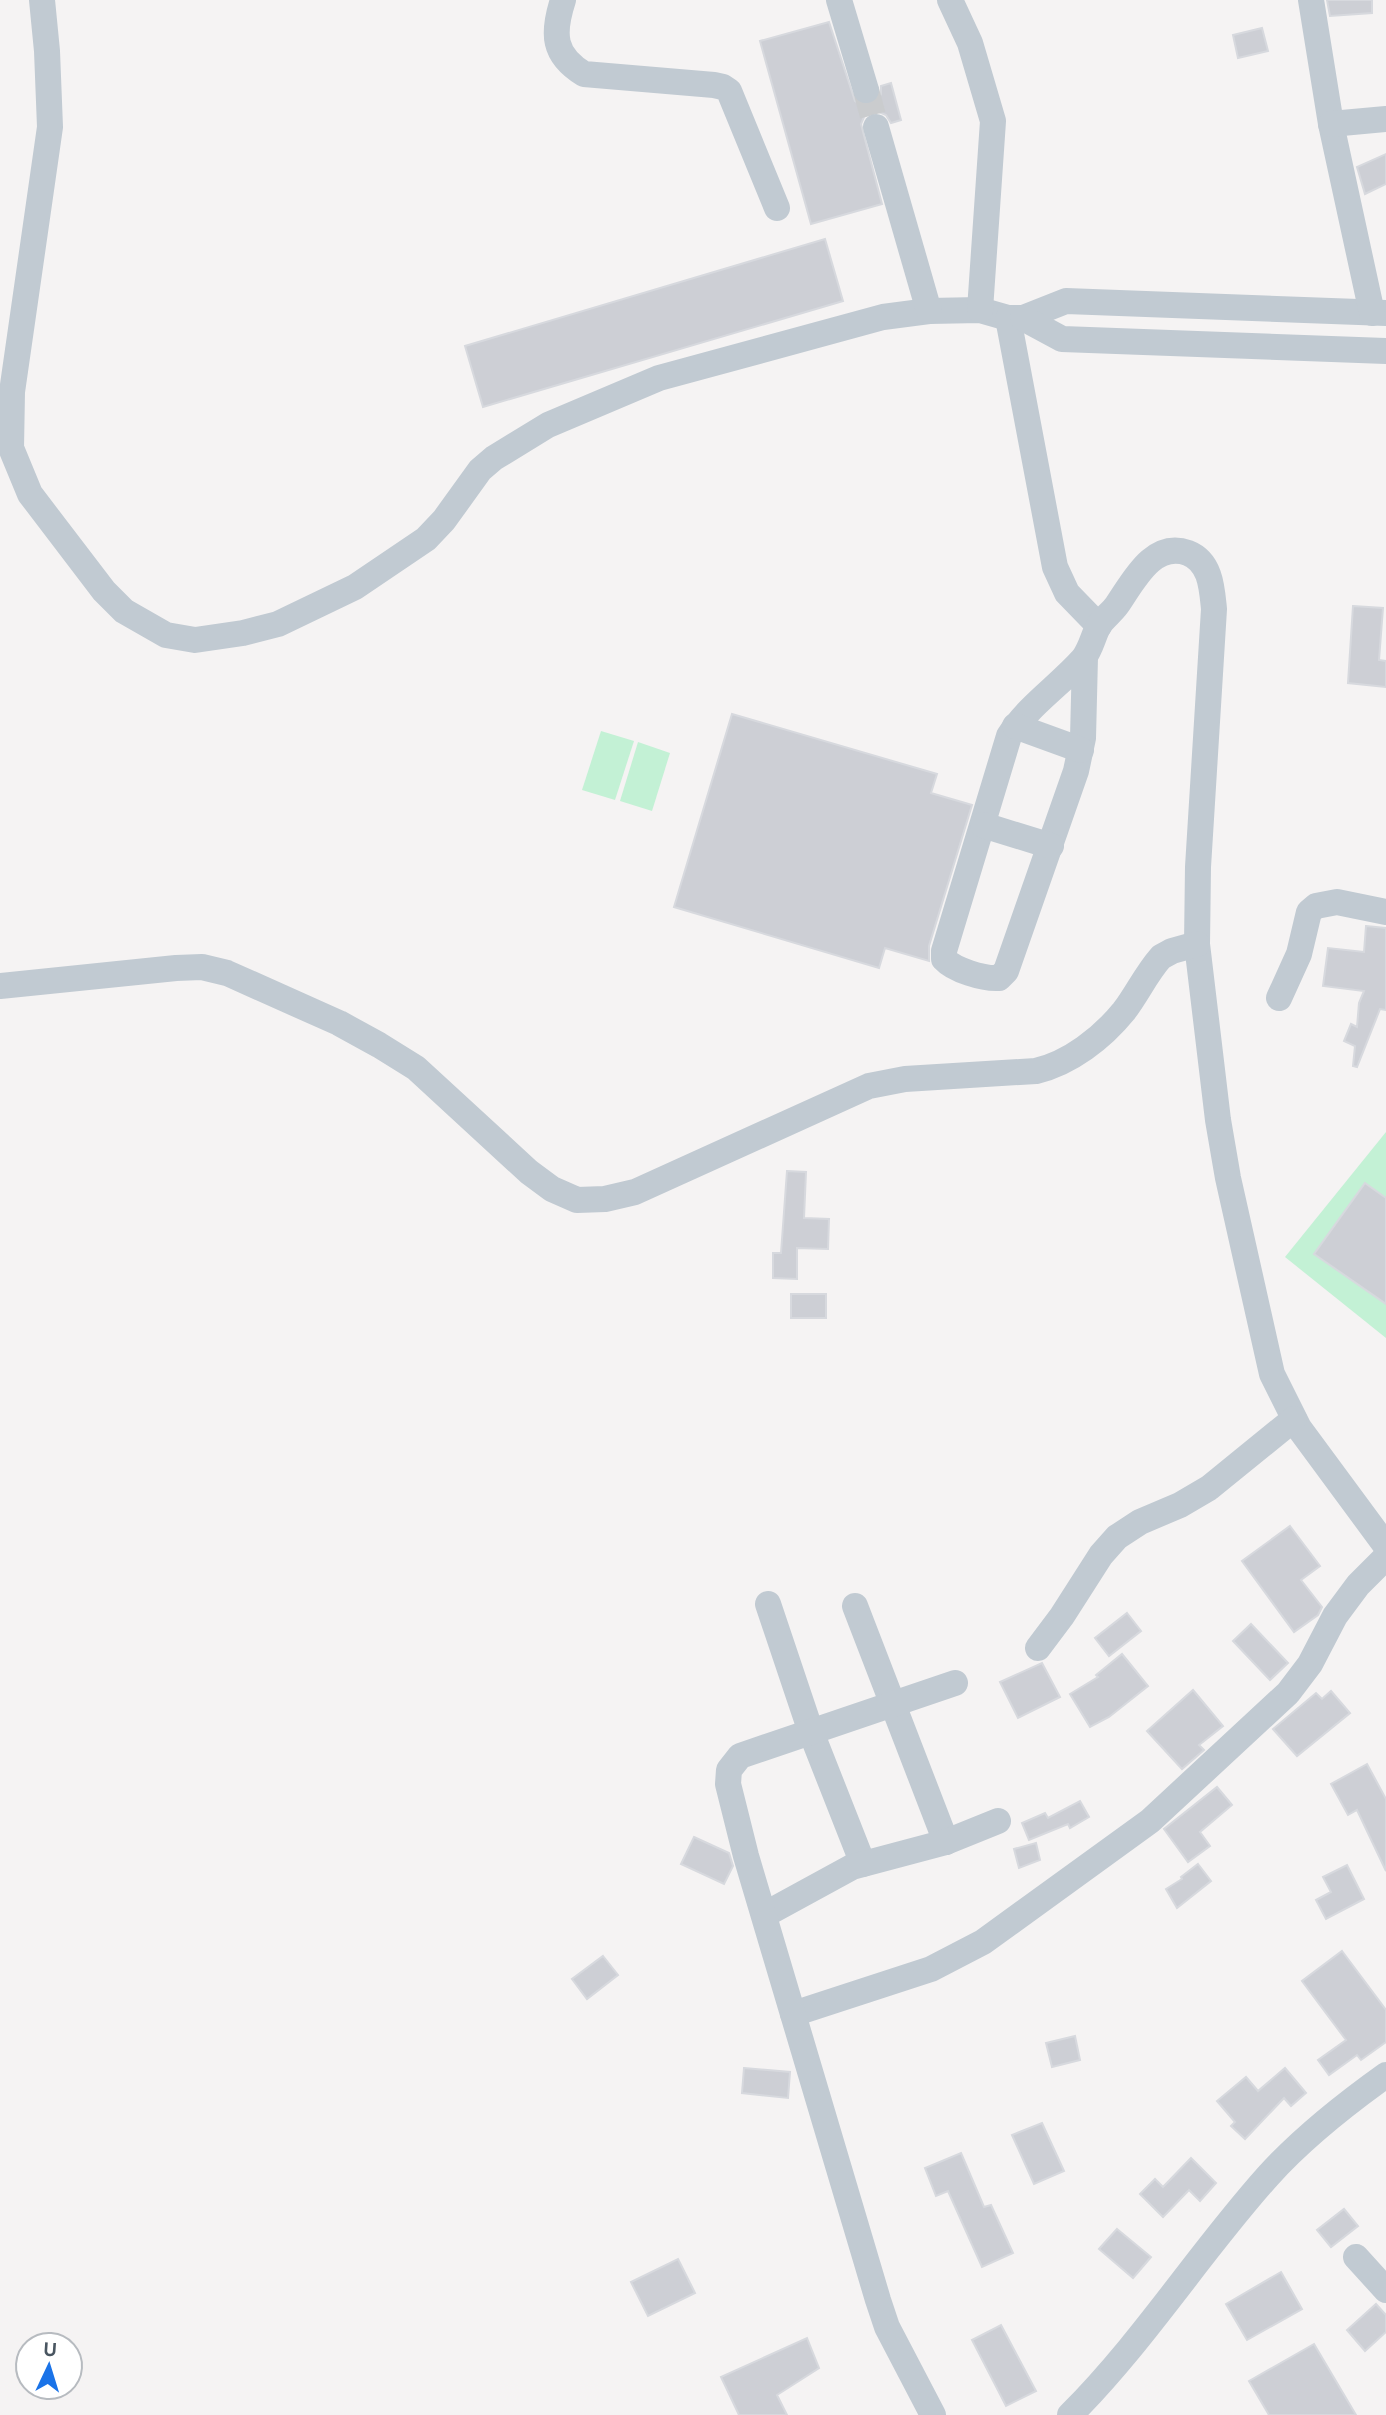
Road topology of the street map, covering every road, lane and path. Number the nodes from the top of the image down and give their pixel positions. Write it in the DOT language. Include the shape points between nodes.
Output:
graph roads {
  1 [pos="42,0"];
  2 [pos="563,0"];
  3 [pos="839,0"];
  4 [pos="950,0"];
  5 [pos="1311,0"];
  6 [pos="866,90"];
  7 [pos="1386,119"];
  8 [pos="1331,124"];
  9 [pos="876,127"];
  10 [pos="777,208"];
  11 [pos="980,310"];
  12 [pos="929,311"];
  13 [pos="1379,313"];
  14 [pos="1016,318"];
  15 [pos="1386,351"];
  16 [pos="8,367"];
  17 [pos="5,454"];
  18 [pos="1099,626"];
  19 [pos="1085,657"];
  20 [pos="1015,726"];
  21 [pos="1081,750"];
  22 [pos="983,825"];
  23 [pos="1051,846"];
  24 [pos="1386,912"];
  25 [pos="1197,944"];
  26 [pos="0,986"];
  27 [pos="1279,998"];
  28 [pos="1294,1419"];
  29 [pos="1386,1546"];
  30 [pos="1386,1557"];
  31 [pos="768,1604"];
  32 [pos="855,1606"];
  33 [pos="1038,1648"];
  34 [pos="955,1683"];
  35 [pos="894,1704"];
  36 [pos="811,1732"];
  37 [pos="998,1821"];
  38 [pos="946,1842"];
  39 [pos="863,1864"];
  40 [pos="764,1915"];
  41 [pos="793,2014"];
  42 [pos="1386,2075"];
  43 [pos="1356,2256"];
  44 [pos="1386,2290"];
  45 [pos="933,2415"];
  46 [pos="1070,2415"];
  1 -- 16 [label="street" via="50,127"];
  2 -- 10 [label="street" via="559,54 584,74 714,85 729,91"];
  3 -- 6 [label="street"];
  4 -- 11 [label="street" via="970,43 993,121"];
  5 -- 8 [label="street"];
  7 -- 8 [label="street"];
  8 -- 13 [label="street"];
  9 -- 12 [label="street"];
  11 -- 12 [label="street"];
  11 -- 14 [label="street"];
  12 -- 17 [label="street" via="883,317 659,378 548,425 494,457 426,539 355,587 278,624 211,639 166,635 124,611 30,494"];
  13 -- 14 [label="street" via="1066,301"];
  14 -- 15 [label="street" via="1062,339"];
  14 -- 18 [label="street" via="1055,567 1067,593"];
  16 -- 17 [label="street" via="10,416"];
  18 -- 19 [label="street"];
  18 -- 25 [label="street" via="1151,559 1167,552 1186,552 1206,569 1214,609"];
  19 -- 20 [label="street"];
  19 -- 21 [label="street"];
  20 -- 21 [label="street"];
  20 -- 22 [label="street" via="1003,750"];
  21 -- 23 [label="street"];
  22 -- 23 [label="street"];
  22 -- 23 [label="street" via="944,956 950,964 982,976 999,978 1006,971"];
  24 -- 27 [label="street" via="1337,902 1316,905 1309,912 1299,954"];
  25 -- 26 [label="street" via="1161,957 1114,1022 1054,1067 869,1086 635,1192 577,1200 529,1172 416,1068 339,1023 227,973 202,967 176,968"];
  25 -- 28 [label="street" via="1228,1178 1272,1374"];
  28 -- 29 [label="street"];
  28 -- 33 [label="street" via="1209,1488 1117,1537"];
  30 -- 41 [label="street" via="1335,1616 1310,1664 1288,1693 1150,1821 983,1942 932,1969"];
  31 -- 36 [label="street"];
  32 -- 35 [label="street"];
  34 -- 35 [label="street"];
  35 -- 36 [label="street"];
  35 -- 38 [label="street"];
  36 -- 39 [label="street"];
  36 -- 40 [label="street" via="740,1756 729,1770 732,1805"];
  37 -- 38 [label="street"];
  38 -- 39 [label="street"];
  39 -- 40 [label="street"];
  40 -- 41 [label="street"];
  41 -- 45 [label="street" via="887,2327"];
  42 -- 46 [label="street" via="1343,2106 1269,2174 1120,2362"];
  43 -- 44 [label="street"];
}
